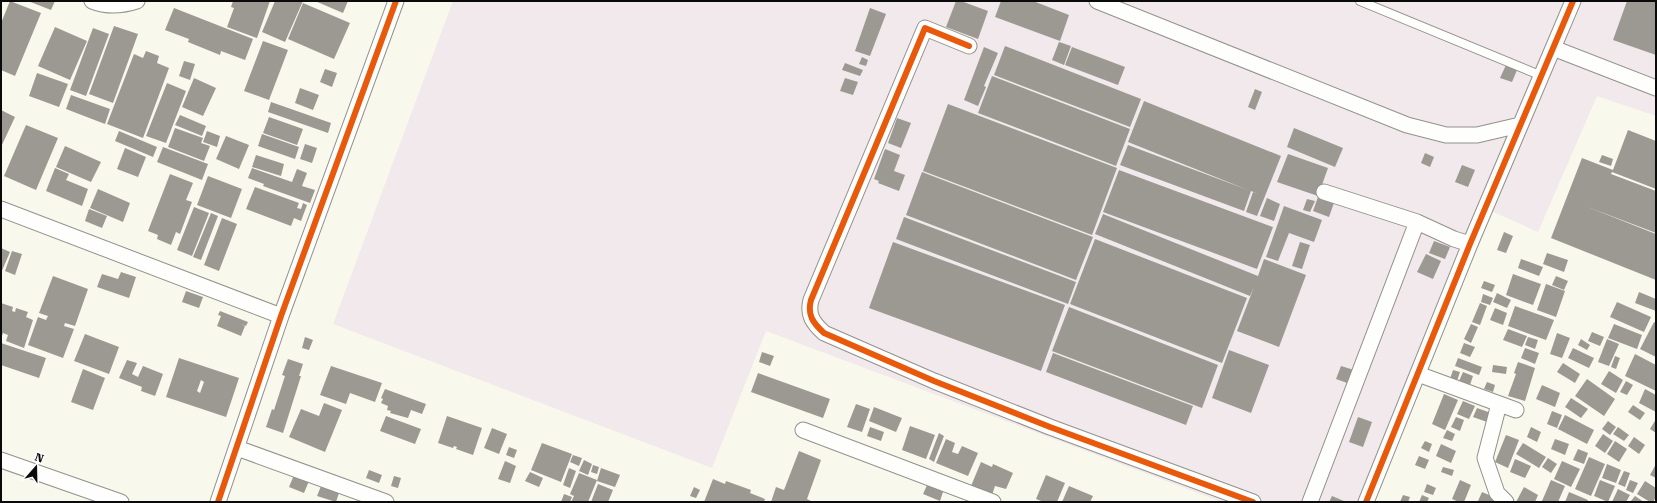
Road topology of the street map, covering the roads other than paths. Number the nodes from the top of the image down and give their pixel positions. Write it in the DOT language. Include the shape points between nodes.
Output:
graph roads {
  1 [pos="92,1"];
  2 [pos="137,1"];
  3 [pos="396,1"];
  4 [pos="1097,1"];
  5 [pos="1360,1"];
  6 [pos="1573,1"];
  7 [pos="970,46"];
  8 [pos="1553,48"];
  9 [pos="1542,76"];
  10 [pos="1656,88"];
  11 [pos="1520,125"];
  12 [pos="1324,192"];
  13 [pos="1,209"];
  14 [pos="1417,222"];
  15 [pos="1470,244"];
  16 [pos="281,316"];
  17 [pos="1418,374"];
  18 [pos="1499,404"];
  19 [pos="1516,410"];
  20 [pos="803,430"];
  21 [pos="237,448"];
  22 [pos="1,460"];
  23 [pos="984,500"];
  24 [pos="121,502"];
  25 [pos="218,502"];
  26 [pos="386,502"];
  27 [pos="1253,502"];
  28 [pos="1310,502"];
  29 [pos="1366,502"];
  30 [pos="1506,502"];
  1 -- 2 [label="street" via="123,6"];
  3 -- 16 [label="street"];
  4 -- 11 [label="street" via="1406,125 1446,135 1477,135"];
  5 -- 9 [label="lane"];
  6 -- 8 [label="street"];
  7 -- 27 [label="street" via="925,28 811,300 810,316 815,325 824,333 934,381"];
  8 -- 9 [label="street"];
  8 -- 10 [label="street"];
  9 -- 11 [label="street"];
  11 -- 15 [label="street"];
  12 -- 14 [label="street"];
  13 -- 16 [label="street"];
  14 -- 15 [label="street"];
  14 -- 28 [label="street"];
  15 -- 17 [label="street"];
  16 -- 21 [label="street"];
  17 -- 18 [label="street"];
  17 -- 29 [label="street"];
  18 -- 19 [label="street"];
  18 -- 30 [label="street" via="1486,458 1497,493"];
  20 -- 23 [label="street"];
  21 -- 25 [label="street"];
  21 -- 26 [label="street"];
  22 -- 24 [label="street"];
}
